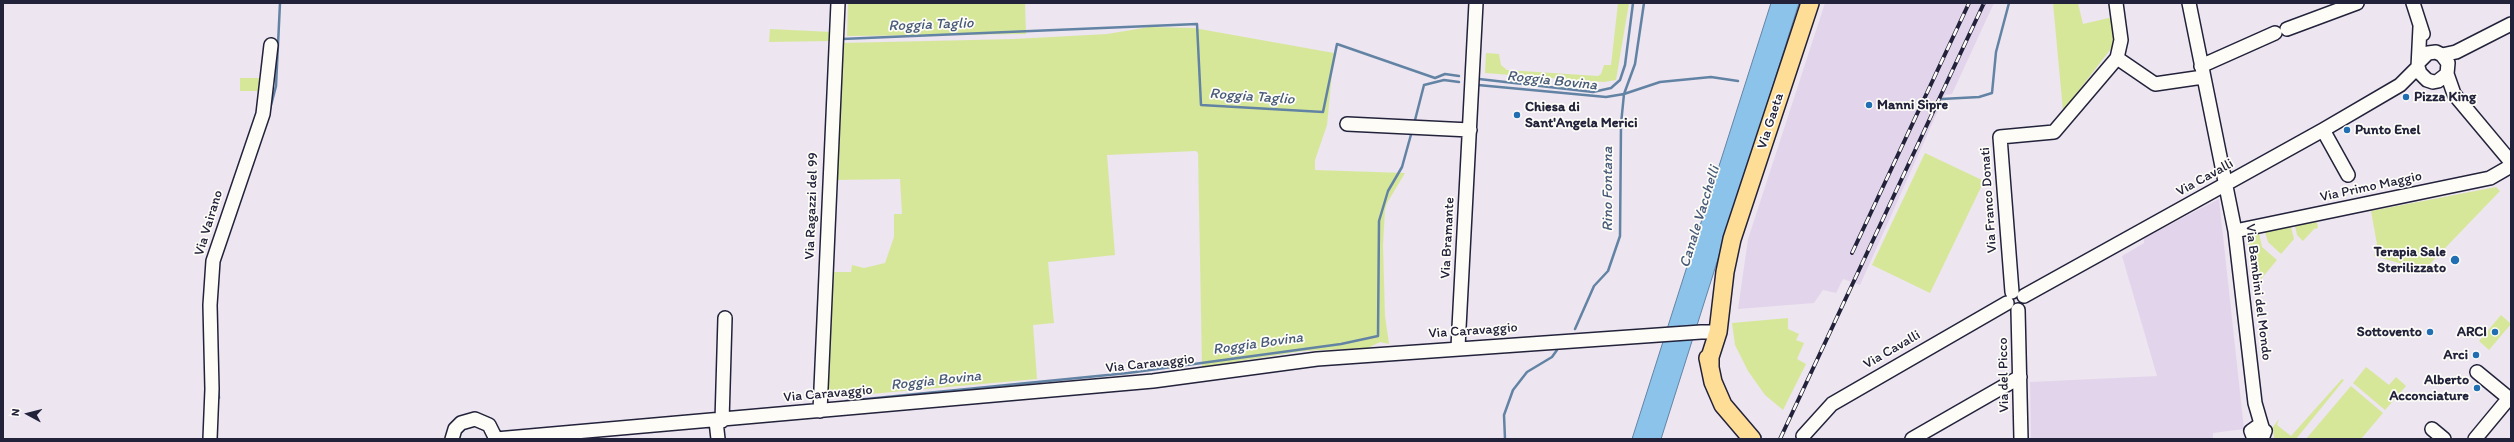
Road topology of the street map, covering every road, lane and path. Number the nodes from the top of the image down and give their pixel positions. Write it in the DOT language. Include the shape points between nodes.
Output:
graph roads {
  1 [pos="838,3"];
  2 [pos="1476,3"];
  3 [pos="1810,3"];
  4 [pos="2116,3"];
  5 [pos="2189,3"];
  6 [pos="2357,3"];
  7 [pos="2413,3"];
  8 [pos="2511,24"];
  9 [pos="2420,27"];
  10 [pos="272,45"];
  11 [pos="2439,53"];
  12 [pos="2117,58"];
  13 [pos="2419,65"];
  14 [pos="2202,72"];
  15 [pos="2447,74"];
  16 [pos="2430,81"];
  17 [pos="2400,85"];
  18 [pos="2454,94"];
  19 [pos="1347,124"];
  20 [pos="1470,130"];
  21 [pos="2323,130"];
  22 [pos="2511,162"];
  23 [pos="2511,166"];
  24 [pos="2348,175"];
  25 [pos="2226,185"];
  26 [pos="2235,231"];
  27 [pos="2015,300"];
  28 [pos="725,318"];
  29 [pos="1709,333"];
  30 [pos="1458,347"];
  31 [pos="2477,372"];
  32 [pos="2020,377"];
  33 [pos="2510,399"];
  34 [pos="820,411"];
  35 [pos="719,421"];
  36 [pos="2432,429"];
  37 [pos="2261,434"];
  38 [pos="1808,435"];
  39 [pos="210,439"];
  40 [pos="452,439"];
  41 [pos="496,439"];
  42 [pos="718,439"];
  43 [pos="1752,439"];
  44 [pos="1912,439"];
  45 [pos="2021,439"];
  46 [pos="2444,439"];
  47 [pos="2475,439"];
  1 -- 34 [label="street, Via Ragazzi del 99"];
  2 -- 20 [label="street, Via Bramante"];
  3 -- 29 [label="main road, Via Gaeta" via="1719,279"];
  4 -- 12 [label="street, Via Franco Donati" via="2121,40"];
  5 -- 14 [label="street"];
  6 -- 14 [label="street" via="2281,31"];
  7 -- 9 [label="street"];
  8 -- 11 [label="street" via="2456,52"];
  9 -- 11 [label="street"];
  9 -- 13 [label="street"];
  10 -- 39 [label="street, Via Vairano" via="263,114 213,260 210,305"];
  11 -- 13 [label="street" via="2428,53"];
  11 -- 15 [label="street" via="2448,63"];
  12 -- 14 [label="street" via="2154,84"];
  12 -- 27 [label="street, Via Franco Donati" via="2054,132 2000,137"];
  13 -- 16 [label="street" via="2420,73"];
  13 -- 17 [label="street, Via Cavalli"];
  14 -- 25 [label="street"];
  15 -- 16 [label="street" via="2438,81"];
  15 -- 18 [label="street"];
  16 -- 17 [label="street, Via Cavalli"];
  16 -- 18 [label="street"];
  17 -- 21 [label="street, Via Cavalli"];
  18 -- 22 [label="street"];
  19 -- 20 [label="street"];
  20 -- 30 [label="street, Via Bramante"];
  21 -- 24 [label="street"];
  21 -- 25 [label="street, Via Cavalli"];
  23 -- 26 [label="street, Via Primo Maggio" via="2490,178"];
  25 -- 26 [label="street, Via Bambini del Mondo"];
  25 -- 27 [label="street, Via Cavalli"];
  26 -- 37 [label="street, Via Bambini del Mondo" via="2255,403"];
  27 -- 32 [label="street, Via del Picco"];
  27 -- 38 [label="street, Via Cavalli" via="1832,404"];
  28 -- 35 [label="street"];
  29 -- 30 [label="street, Via Caravaggio"];
  29 -- 43 [label="main road, Via Gaeta" via="1713,382 1723,405"];
  30 -- 34 [label="street, Via Caravaggio" via="1317,359 1153,381"];
  31 -- 33 [label="street"];
  32 -- 44 [label="street"];
  32 -- 45 [label="street, Via del Picco"];
  33 -- 47 [label="street"];
  34 -- 35 [label="street, Via Caravaggio"];
  35 -- 41 [label="street, Via Caravaggio"];
  35 -- 42 [label="street"];
  36 -- 46 [label="street"];
  40 -- 41 [label="street" via="461,423 475,419 489,426"];
}
